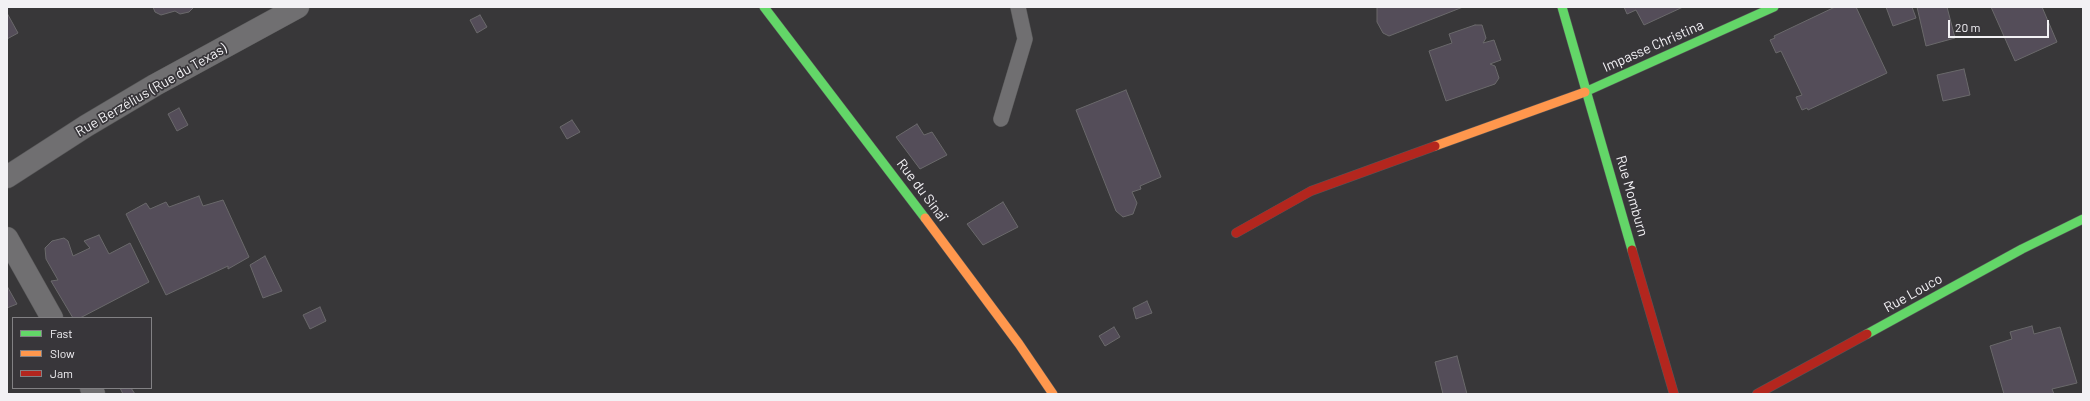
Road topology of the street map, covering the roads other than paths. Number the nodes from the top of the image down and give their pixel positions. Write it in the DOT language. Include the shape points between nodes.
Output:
graph roads {
  1 [pos="298,7"];
  2 [pos="764,7"];
  3 [pos="1018,7"];
  4 [pos="1562,7"];
  5 [pos="1774,7"];
  6 [pos="1587,91"];
  7 [pos="1001,119"];
  8 [pos="7,177"];
  9 [pos="2083,219"];
  10 [pos="1236,233"];
  11 [pos="7,238"];
  12 [pos="51,317"];
  13 [pos="1053,394"];
  14 [pos="1674,394"];
  15 [pos="1757,394"];
  1 -- 8 [label="street, Rue Berzélius (Rue du Texas)" via="155,85"];
  2 -- 13 [label="street, Rue du Sinaï" via="958,261"];
  3 -- 7 [label="lane" via="1025,39"];
  4 -- 6 [label="street, Rue Momburn"];
  5 -- 6 [label="street, Impasse Christina"];
  6 -- 10 [label="street, Impasse Christina" via="1311,192"];
  6 -- 14 [label="street, Rue Momburn"];
  9 -- 15 [label="street, Rue Louco" via="2022,249"];
  11 -- 12 [label="street"];
}
